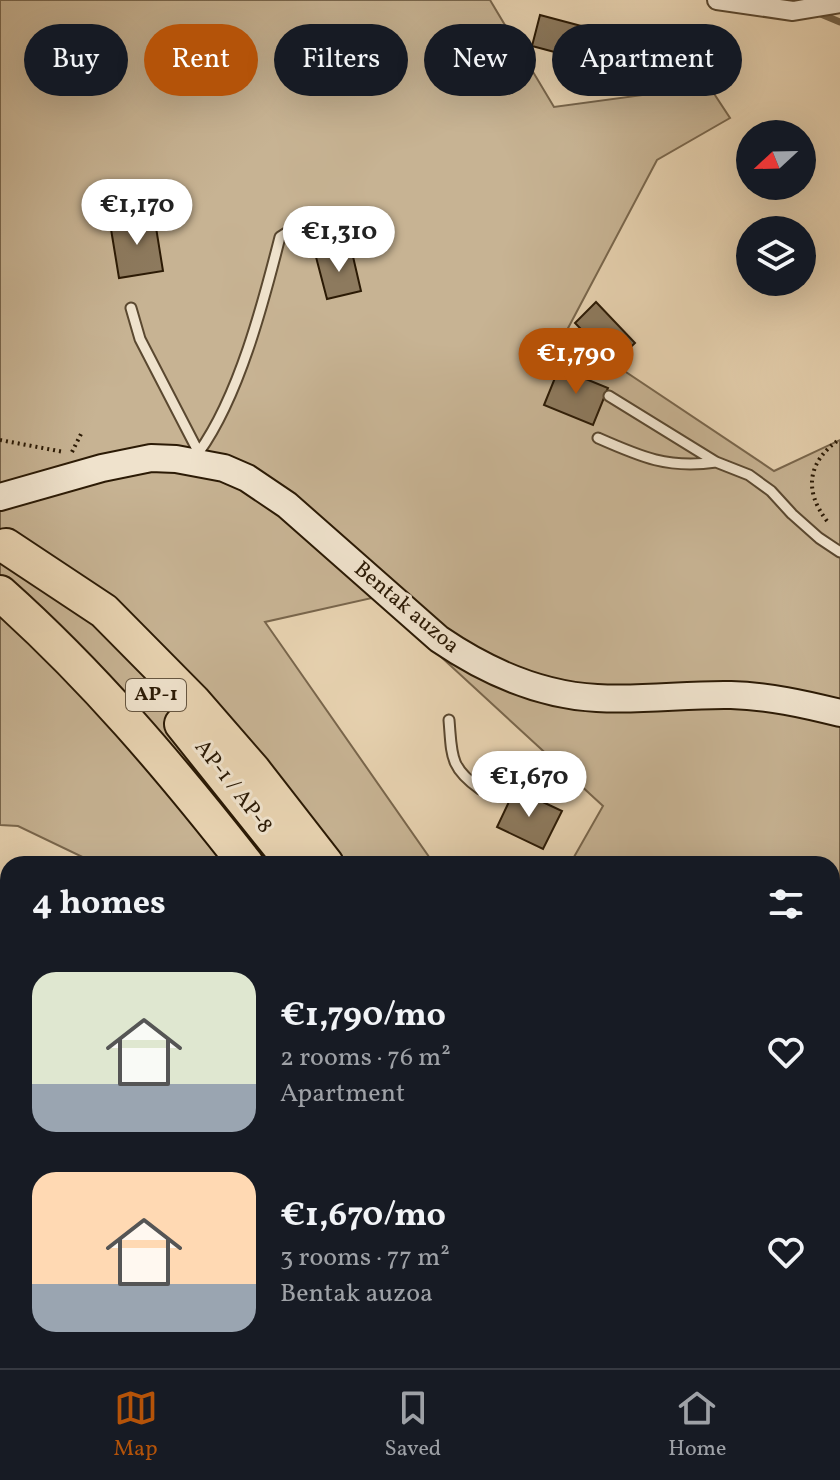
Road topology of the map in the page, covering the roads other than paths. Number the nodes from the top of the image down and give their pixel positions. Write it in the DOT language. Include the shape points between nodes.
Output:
graph roads {
  1 [pos="717,0"];
  2 [pos="840,3"];
  3 [pos="314,233"];
  4 [pos="131,308"];
  5 [pos="609,396"];
  6 [pos="598,438"];
  7 [pos="200,457"];
  8 [pos="716,462"];
  9 [pos="0,497"];
  10 [pos="3,544"];
  11 [pos="840,552"];
  12 [pos="0,593"];
  13 [pos="840,713"];
  14 [pos="449,720"];
  15 [pos="172,770"];
  16 [pos="480,789"];
  17 [pos="217,856"];
  18 [pos="240,856"];
  19 [pos="288,856"];
  20 [pos="320,856"];
  1 -- 2 [label="street" via="793,11"];
  3 -- 7 [label="lane" via="294,228 280,237 262,307"];
  4 -- 7 [label="lane" via="140,339"];
  5 -- 8 [label="lane"];
  6 -- 8 [label="lane" via="661,463"];
  7 -- 9 [label="main road, Bentak auzoa" via="151,458"];
  7 -- 13 [label="main road, Bentak auzoa" via="267,490 439,639 515,680 597,698 733,695"];
  8 -- 11 [label="lane" via="749,475"];
  10 -- 19 [label="highway, AP-1 / AP-8 / AP-1" via="172,711"];
  10 -- 20 [label="highway" via="104,611 193,701"];
  12 -- 15 [label="highway, AP-1 / AP-8 / AP-1" via="90,679"];
  14 -- 16 [label="lane" via="452,758 463,777"];
  15 -- 17 [label="highway"];
  15 -- 18 [label="highway, AP-1 / AP-8 / AP-1"];
}
